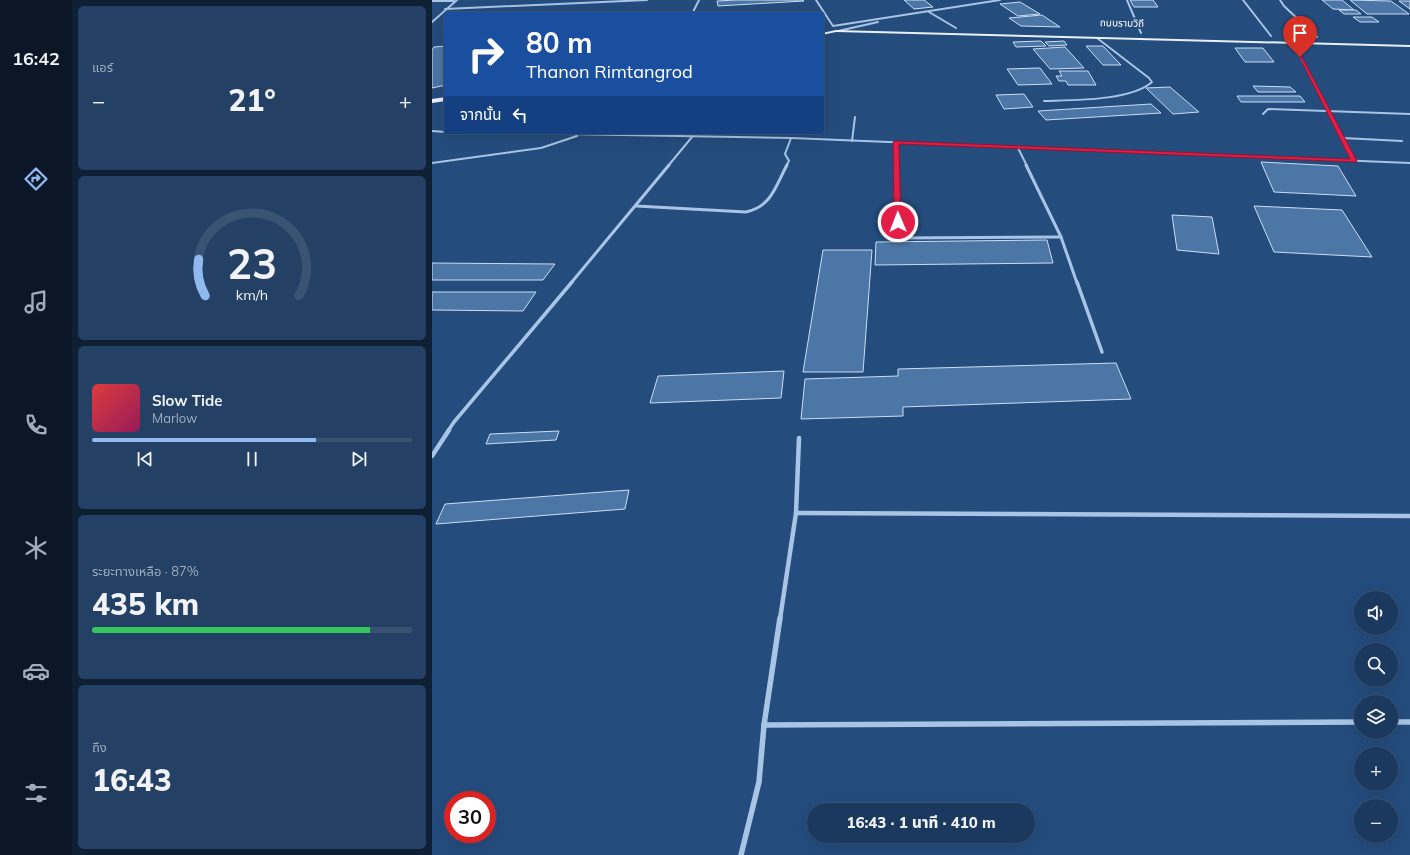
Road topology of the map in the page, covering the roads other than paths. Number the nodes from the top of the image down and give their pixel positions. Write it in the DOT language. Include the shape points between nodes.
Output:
graph roads {
  1 [pos="456,0"];
  2 [pos="646,0"];
  3 [pos="698,0"];
  4 [pos="816,0"];
  5 [pos="1000,0"];
  6 [pos="1127,0"];
  7 [pos="1243,0"];
  8 [pos="1280,0"];
  9 [pos="432,1"];
  10 [pos="445,9"];
  11 [pos="693,12"];
  12 [pos="824,12"];
  13 [pos="824,12"];
  14 [pos="929,12"];
  15 [pos="908,15"];
  16 [pos="432,22"];
  17 [pos="833,26"];
  18 [pos="859,26"];
  19 [pos="828,27"];
  20 [pos="904,27"];
  21 [pos="941,28"];
  22 [pos="956,28"];
  23 [pos="964,28"];
  24 [pos="836,32"];
  25 [pos="1133,32"];
  26 [pos="1141,33"];
  27 [pos="1148,33"];
  28 [pos="824,34"];
  29 [pos="1263,36"];
  30 [pos="1271,36"];
  31 [pos="1278,36"];
  32 [pos="1309,37"];
  33 [pos="1317,37"];
  34 [pos="1325,37"];
  35 [pos="1097,38"];
  36 [pos="1293,43"];
  37 [pos="1410,46"];
  38 [pos="444,99"];
  39 [pos="432,101"];
  40 [pos="1044,101"];
  41 [pos="1328,111"];
  42 [pos="1263,114"];
  43 [pos="1410,114"];
  44 [pos="855,117"];
  45 [pos="432,132"];
  46 [pos="444,132"];
  47 [pos="538,134"];
  48 [pos="767,134"];
  49 [pos="580,135"];
  50 [pos="692,137"];
  51 [pos="765,138"];
  52 [pos="791,138"];
  53 [pos="1343,138"];
  54 [pos="852,141"];
  55 [pos="1402,141"];
  56 [pos="896,142"];
  57 [pos="1018,148"];
  58 [pos="1354,161"];
  59 [pos="432,163"];
  60 [pos="1410,163"];
  61 [pos="636,206"];
  62 [pos="1061,237"];
  63 [pos="1102,352"];
  64 [pos="799,438"];
  65 [pos="432,456"];
  66 [pos="796,513"];
  67 [pos="1410,516"];
  68 [pos="1354,722"];
  69 [pos="1398,722"];
  70 [pos="1410,722"];
  71 [pos="764,725"];
  72 [pos="741,855"];
  1 -- 9 [label="street"];
  1 -- 10 [label="street"];
  2 -- 10 [label="street"];
  3 -- 11 [label="street"];
  4 -- 12 [label="street"];
  5 -- 14 [label="street"];
  6 -- 26 [label="street"];
  7 -- 30 [label="street"];
  8 -- 33 [label="street"];
  10 -- 16 [label="street"];
  13 -- 17 [label="street"];
  14 -- 15 [label="street"];
  14 -- 22 [label="street"];
  15 -- 17 [label="street"];
  15 -- 18 [label="street"];
  17 -- 18 [label="main road"];
  17 -- 19 [label="main road"];
  17 -- 24 [label="main road"];
  18 -- 20 [label="main road"];
  18 -- 24 [label="street"];
  21 -- 22 [label="main road"];
  22 -- 23 [label="main road"];
  24 -- 28 [label="main road, ถนนรามวิถี"];
  24 -- 35 [label="main road, ถนนรามวิถี"];
  25 -- 26 [label="main road, ถนนรามวิถี"];
  26 -- 27 [label="main road, ถนนรามวิถี"];
  29 -- 30 [label="main road"];
  30 -- 31 [label="main road"];
  32 -- 33 [label="main road"];
  33 -- 34 [label="main road"];
  35 -- 36 [label="main road, ถนนรามวิถี"];
  35 -- 40 [label="street" via="1149,78 1151,84 1139,92"];
  36 -- 37 [label="main road, ถนนรามวิถี"];
  36 -- 41 [label="street"];
  38 -- 39 [label="main road"];
  41 -- 42 [label="street" via="1268,109"];
  41 -- 43 [label="street"];
  41 -- 53 [label="street"];
  44 -- 54 [label="street"];
  45 -- 46 [label="street"];
  47 -- 49 [label="street"];
  48 -- 51 [label="street"];
  49 -- 50 [label="street"];
  49 -- 59 [label="street" via="541,148"];
  50 -- 51 [label="street"];
  50 -- 61 [label="street"];
  51 -- 52 [label="street"];
  52 -- 54 [label="street"];
  52 -- 61 [label="street" via="784,154 790,161 768,201 756,209 746,212"];
  53 -- 55 [label="street"];
  53 -- 58 [label="street"];
  54 -- 56 [label="street"];
  56 -- 57 [label="street"];
  56 -- 62 [label="street" via="898,238"];
  57 -- 58 [label="street"];
  57 -- 62 [label="street"];
  58 -- 60 [label="street"];
  61 -- 65 [label="street" via="454,422"];
  62 -- 63 [label="street"];
  64 -- 66 [label="street"];
  66 -- 67 [label="street"];
  66 -- 71 [label="street"];
  68 -- 71 [label="street"];
  69 -- 70 [label="street"];
  71 -- 72 [label="street" via="758,782"];
}
